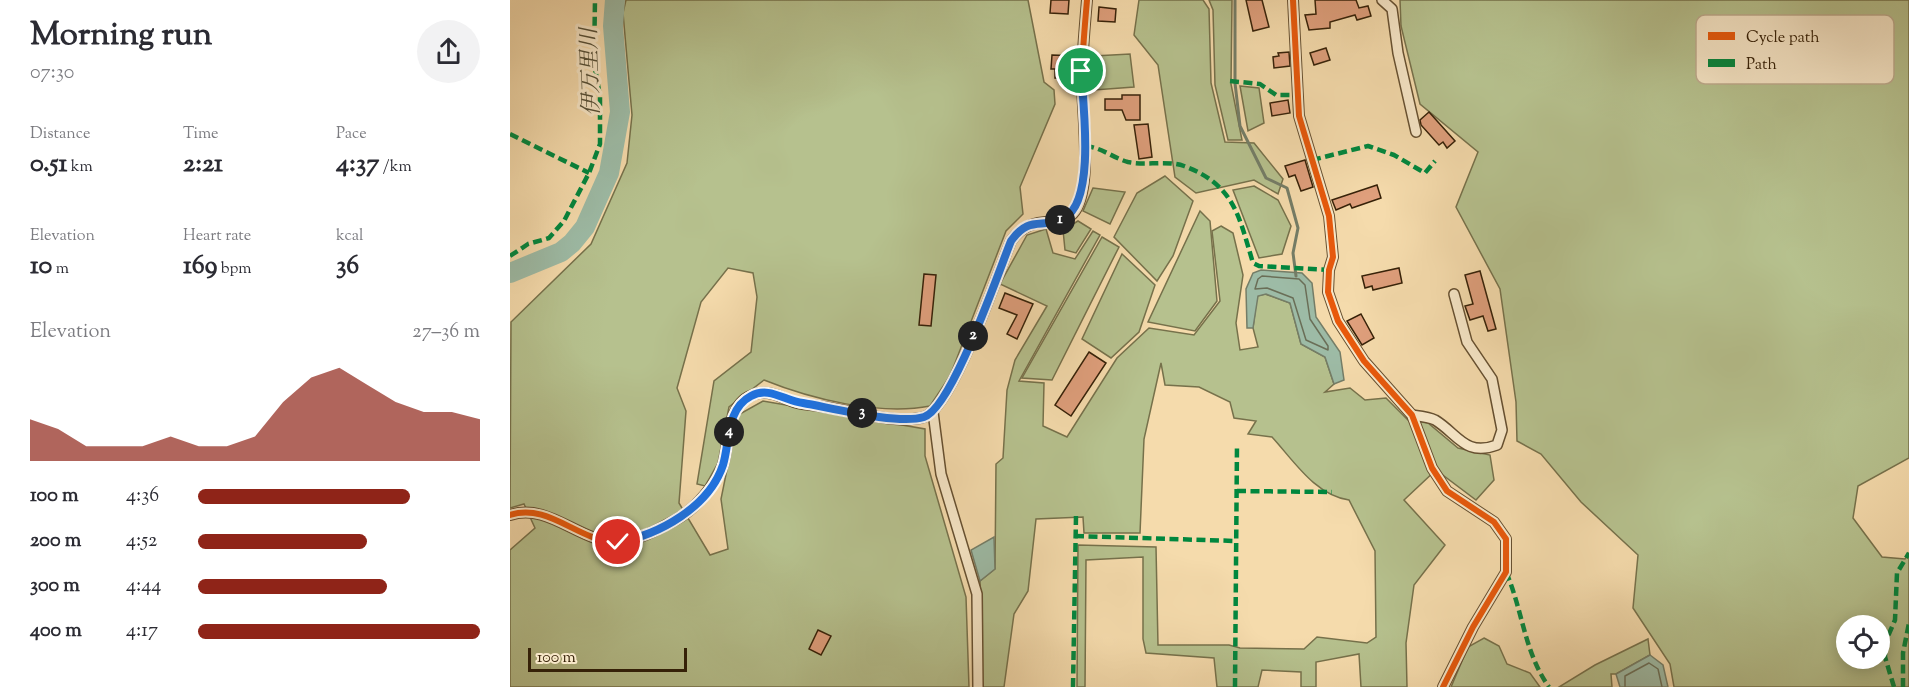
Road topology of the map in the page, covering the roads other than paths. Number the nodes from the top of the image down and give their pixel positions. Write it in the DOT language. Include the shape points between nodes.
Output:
graph roads {
  1 [pos="1088,0"];
  2 [pos="1293,0"];
  3 [pos="1382,0"];
  4 [pos="1416,132"];
  5 [pos="1454,294"];
  6 [pos="933,412"];
  7 [pos="1412,415"];
  8 [pos="510,515"];
  9 [pos="978,687"];
  10 [pos="1443,687"];
  1 -- 6 [label="street" via="1081,71 1085,146 1082,191 1074,212 1062,220 1028,224 1011,241 956,376 945,399"];
  2 -- 7 [label="street" via="1299,116 1332,235 1328,292 1338,321 1364,361"];
  3 -- 4 [label="street" via="1392,9"];
  5 -- 7 [label="street" via="1467,342 1492,379 1502,430 1497,445 1487,449 1462,444 1435,420"];
  6 -- 8 [label="street" via="924,417 897,418 795,402 776,393 752,395 741,403 732,418 723,465 715,481 680,518 618,542 593,537 551,517"];
  6 -- 9 [label="street" via="941,474 977,594"];
  7 -- 10 [label="street" via="1432,468 1447,491 1494,522 1506,539 1506,572"];
}
